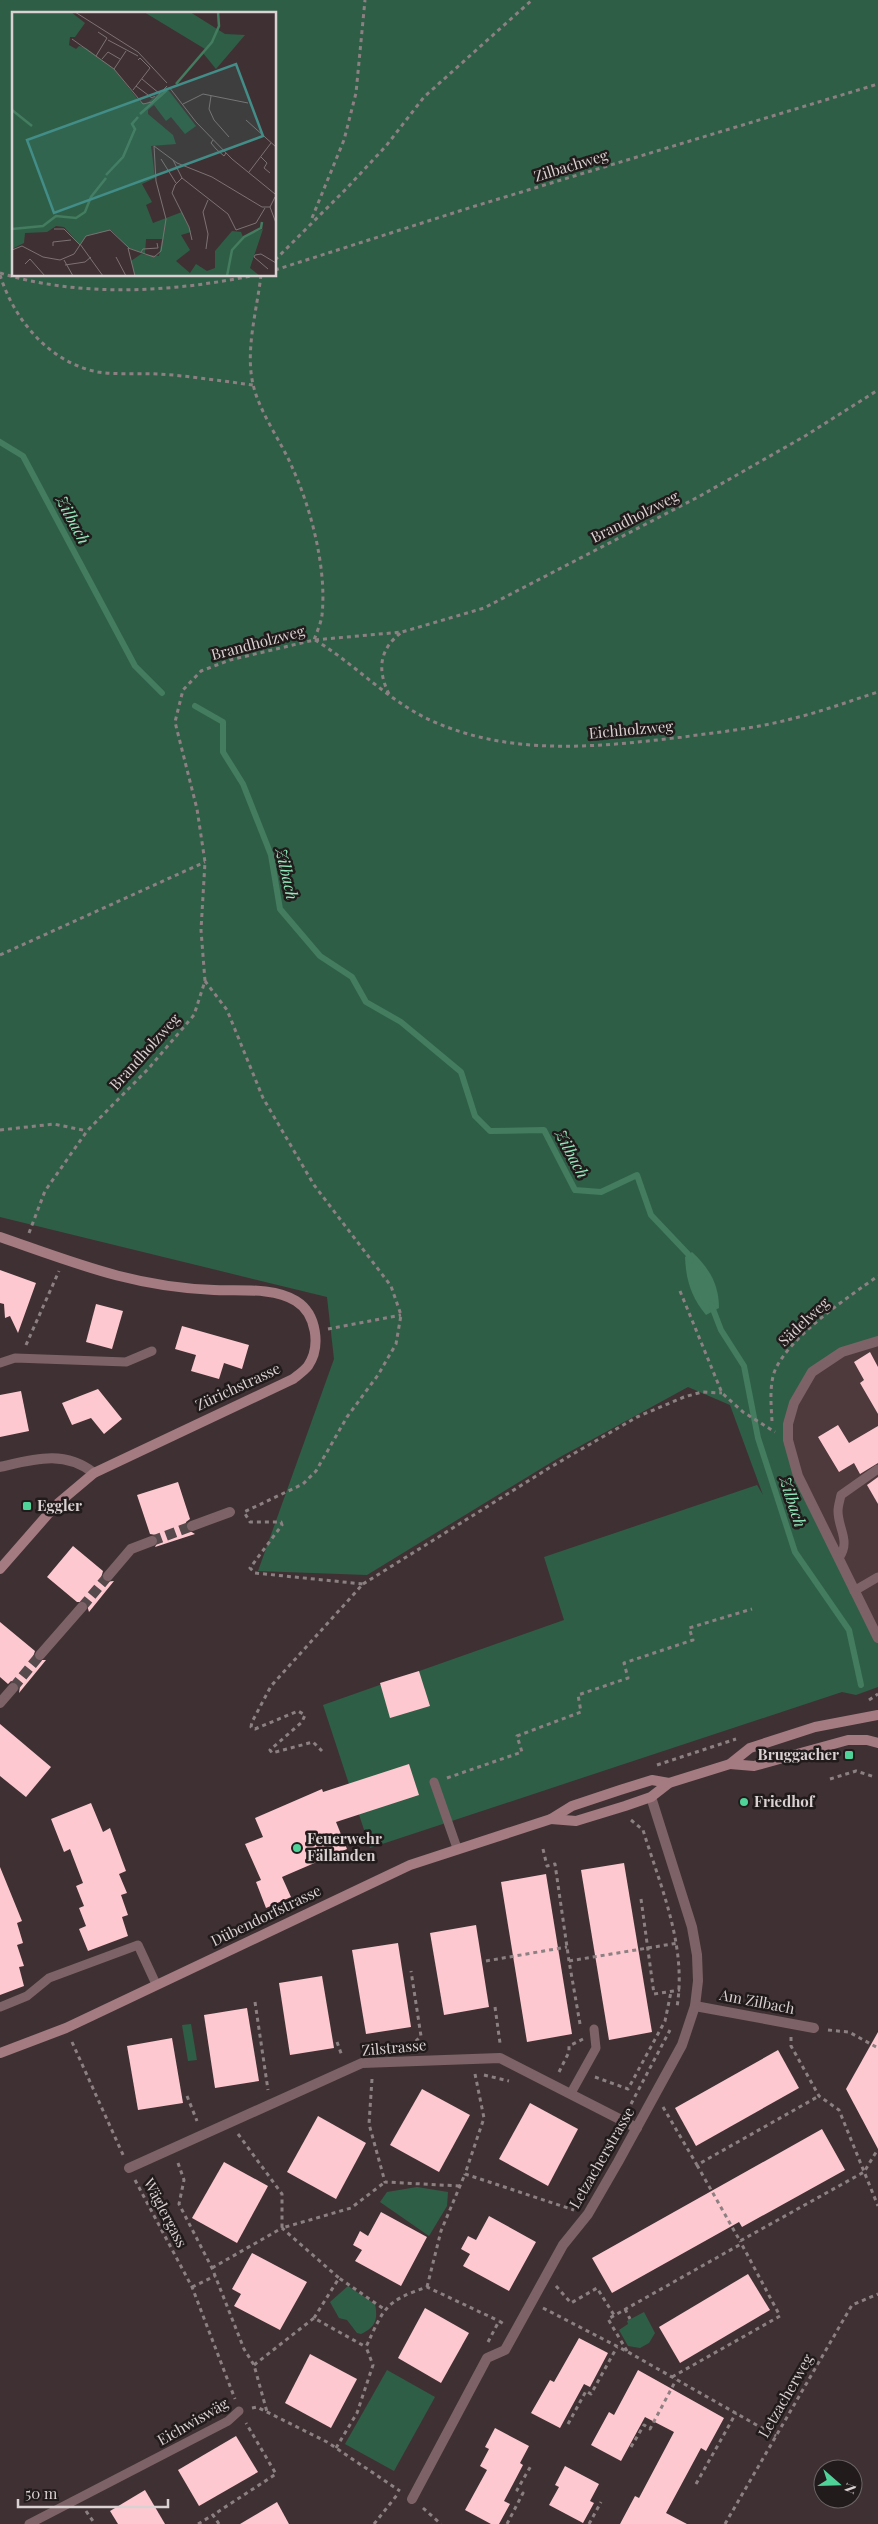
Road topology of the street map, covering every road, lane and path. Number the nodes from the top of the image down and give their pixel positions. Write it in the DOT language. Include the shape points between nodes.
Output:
graph roads {
  1 [pos="365,0"];
  2 [pos="532,0"];
  3 [pos="877,86"];
  4 [pos="311,221"];
  5 [pos="276,259"];
  6 [pos="276,270"];
  7 [pos="0,274"];
  8 [pos="250,276"];
  9 [pos="261,276"];
  10 [pos="253,385"];
  11 [pos="878,390"];
  12 [pos="402,632"];
  13 [pos="314,640"];
  14 [pos="878,692"];
  15 [pos="391,697"];
  16 [pos="205,862"];
  17 [pos="0,955"];
  18 [pos="204,981"];
  19 [pos="0,1130"];
  20 [pos="87,1131"];
  21 [pos="0,1237"];
  22 [pos="24,1246"];
  23 [pos="63,1261"];
  24 [pos="878,1276"];
  25 [pos="680,1291"];
  26 [pos="401,1315"];
  27 [pos="315,1331"];
  28 [pos="878,1341"];
  29 [pos="152,1351"];
  30 [pos="20,1358"];
  31 [pos="0,1364"];
  32 [pos="722,1393"];
  33 [pos="763,1425"];
  34 [pos="774,1431"];
  35 [pos="0,1467"];
  36 [pos="878,1469"];
  37 [pos="94,1473"];
  38 [pos="230,1512"];
  39 [pos="192,1526"];
  40 [pos="152,1541"];
  41 [pos="839,1558"];
  42 [pos="0,1569"];
  43 [pos="108,1576"];
  44 [pos="878,1576"];
  45 [pos="363,1584"];
  46 [pos="854,1591"];
  47 [pos="82,1607"];
  48 [pos="752,1609"];
  49 [pos="878,1638"];
  50 [pos="40,1655"];
  51 [pos="13,1688"];
  52 [pos="878,1694"];
  53 [pos="869,1701"];
  54 [pos="0,1703"];
  55 [pos="878,1715"];
  56 [pos="743,1736"];
  57 [pos="878,1743"];
  58 [pos="322,1752"];
  59 [pos="730,1764"];
  60 [pos="653,1766"];
  61 [pos="875,1777"];
  62 [pos="830,1779"];
  63 [pos="434,1782"];
  64 [pos="669,1783"];
  65 [pos="651,1797"];
  66 [pos="625,1806"];
  67 [pos="551,1819"];
  68 [pos="457,1848"];
  69 [pos="543,1849"];
  70 [pos="641,1899"];
  71 [pos="678,1943"];
  72 [pos="567,1947"];
  73 [pos="648,1948"];
  74 [pos="569,1961"];
  75 [pos="486,1962"];
  76 [pos="411,1971"];
  77 [pos="156,1984"];
  78 [pos="680,1990"];
  79 [pos="671,1992"];
  80 [pos="256,2002"];
  81 [pos="695,2006"];
  82 [pos="0,2007"];
  83 [pos="496,2007"];
  84 [pos="675,2014"];
  85 [pos="791,2024"];
  86 [pos="66,2028"];
  87 [pos="670,2028"];
  88 [pos="814,2028"];
  89 [pos="594,2029"];
  90 [pos="878,2048"];
  91 [pos="0,2053"];
  92 [pos="500,2058"];
  93 [pos="402,2061"];
  94 [pos="475,2073"];
  95 [pos="583,2073"];
  96 [pos="466,2074"];
  97 [pos="381,2078"];
  98 [pos="372,2079"];
  99 [pos="365,2081"];
  100 [pos="510,2082"];
  101 [pos="552,2083"];
  102 [pos="571,2093"];
  103 [pos="187,2096"];
  104 [pos="819,2096"];
  105 [pos="272,2104"];
  106 [pos="663,2106"];
  107 [pos="622,2121"];
  108 [pos="233,2122"];
  109 [pos="636,2128"];
  110 [pos="249,2132"];
  111 [pos="203,2134"];
  112 [pos="240,2136"];
  113 [pos="231,2140"];
  114 [pos="878,2149"];
  115 [pos="187,2159"];
  116 [pos="178,2163"];
  117 [pos="697,2165"];
  118 [pos="170,2167"];
  119 [pos="129,2168"];
  120 [pos="864,2172"];
  121 [pos="465,2174"];
  122 [pos="144,2178"];
  123 [pos="136,2182"];
  124 [pos="386,2182"];
  125 [pos="460,2186"];
  126 [pos="878,2206"];
  127 [pos="588,2214"];
  128 [pos="282,2228"];
  129 [pos="740,2243"];
  130 [pos="212,2268"];
  131 [pos="547,2275"];
  132 [pos="215,2276"];
  133 [pos="339,2278"];
  134 [pos="192,2287"];
  135 [pos="427,2287"];
  136 [pos="878,2294"];
  137 [pos="531,2302"];
  138 [pos="384,2309"];
  139 [pos="625,2310"];
  140 [pos="614,2316"];
  141 [pos="314,2318"];
  142 [pos="630,2319"];
  143 [pos="499,2321"];
  144 [pos="628,2346"];
  145 [pos="366,2347"];
  146 [pos="617,2347"];
  147 [pos="628,2352"];
  148 [pos="254,2365"];
  149 [pos="674,2378"];
  150 [pos="239,2411"];
  151 [pos="267,2412"];
  152 [pos="736,2413"];
  153 [pos="568,2424"];
  154 [pos="776,2436"];
  155 [pos="631,2447"];
  156 [pos="336,2448"];
  157 [pos="532,2464"];
  158 [pos="696,2484"];
  159 [pos="401,2491"];
  160 [pos="412,2499"];
  161 [pos="601,2502"];
  162 [pos="213,2515"];
  163 [pos="30,2524"];
  164 [pos="198,2524"];
  165 [pos="219,2524"];
  166 [pos="374,2524"];
  167 [pos="441,2524"];
  168 [pos="507,2524"];
  169 [pos="589,2524"];
  170 [pos="725,2524"];
  1 -- 4 [label="path" via="354,102 344,140"];
  2 -- 4 [label="path" via="424,97 379,153"];
  3 -- 6 [label="path, Zilbachweg" via="472,207"];
  4 -- 5 [label="path"];
  7 -- 8 [label="path" via="26,281 133,290 190,287"];
  7 -- 10 [label="path" via="6,294 30,329 43,344 72,363 110,374 164,374"];
  9 -- 10 [label="path" via="250,352"];
  10 -- 13 [label="path" via="292,467 308,511 320,566 323,601 322,617"];
  11 -- 12 [label="path, Brandholzweg" via="700,496 484,608"];
  12 -- 13 [label="path, Brandholzweg"];
  12 -- 15 [label="path" via="390,641 382,667 383,682"];
  13 -- 15 [label="path, Eichholzweg" via="348,661"];
  13 -- 16 [label="path, Brandholzweg" via="222,663 202,671 183,690 175,722 197,809"];
  14 -- 15 [label="path, Eichholzweg" via="794,719 740,729 566,747 492,741 430,720"];
  16 -- 17 [label="path"];
  16 -- 18 [label="path, Brandholzweg" via="201,930"];
  18 -- 20 [label="path, Brandholzweg" via="194,1015 149,1068"];
  18 -- 26 [label="path" via="227,1010 263,1098 314,1185 391,1286"];
  19 -- 20 [label="path" via="54,1124"];
  20 -- 22 [label="path, Brandholzweg" via="45,1191"];
  21 -- 22 [label="main road"];
  22 -- 23 [label="main road"];
  23 -- 27 [label="main road" via="134,1282 196,1290 279,1294 298,1302"];
  23 -- 30 [label="path"];
  24 -- 34 [label="path, Sädelweg" via="812,1327 788,1350 775,1369 770,1402"];
  25 -- 32 [label="path"];
  26 -- 27 [label="path"];
  26 -- 45 [label="path" via="396,1344 347,1417 316,1471 303,1484 244,1512 250,1522 281,1522 282,1526 250,1568 254,1573"];
  27 -- 37 [label="main road, Zürichstrasse" via="315,1344 308,1366 293,1379"];
  28 -- 41 [label="street" via="842,1352 812,1372 794,1403 788,1424 788,1440 798,1476"];
  29 -- 30 [label="lane" via="126,1362"];
  30 -- 31 [label="lane"];
  32 -- 33 [label="path"];
  32 -- 45 [label="path" via="702,1392 684,1397 637,1418"];
  35 -- 37 [label="street" via="58,1457 82,1464"];
  36 -- 41 [label="lane" via="842,1495 838,1512 844,1532 844,1550"];
  37 -- 42 [label="main road, Zürichstrasse" via="56,1505"];
  38 -- 39 [label="street"];
  40 -- 43 [label="street" via="131,1549"];
  41 -- 46 [label="street"];
  44 -- 46 [label="lane"];
  45 -- 58 [label="path" via="271,1686 252,1722 251,1727 255,1729 298,1711 305,1715 302,1722 270,1750 272,1753 313,1742"];
  46 -- 49 [label="street"];
  47 -- 50 [label="street"];
  48 -- 63 [label="path" via="689,1628 693,1640 624,1663 628,1678 578,1695 581,1712 517,1736 522,1752"];
  51 -- 54 [label="street"];
  52 -- 53 [label="path"];
  55 -- 59 [label="main road, Dübendorfstrasse" via="782,1736 750,1748"];
  56 -- 60 [label="path"];
  57 -- 59 [label="main road, Dübendorfstrasse" via="848,1740 754,1766"];
  59 -- 64 [label="main road, Dübendorfstrasse"];
  61 -- 62 [label="path" via="856,1770"];
  63 -- 68 [label="lane"];
  64 -- 65 [label="main road, Dübendorfstrasse"];
  64 -- 67 [label="main road, Dübendorfstrasse" via="644,1782 572,1806"];
  65 -- 66 [label="main road, Dübendorfstrasse"];
  65 -- 81 [label="street, Letzacherstrasse" via="698,1955"];
  66 -- 67 [label="main road, Dübendorfstrasse" via="576,1821"];
  66 -- 71 [label="path" via="631,1820 643,1830"];
  67 -- 68 [label="main road, Dübendorfstrasse"];
  68 -- 77 [label="main road, Dübendorfstrasse" via="368,1883"];
  69 -- 72 [label="path" via="547,1866 555,1864"];
  70 -- 73 [label="path"];
  71 -- 73 [label="path"];
  71 -- 78 [label="path"];
  72 -- 74 [label="path"];
  72 -- 75 [label="path"];
  73 -- 74 [label="path"];
  73 -- 79 [label="path" via="654,1994"];
  74 -- 101 [label="path" via="583,2039 569,2046 570,2052"];
  76 -- 93 [label="path" via="421,2036 402,2054"];
  77 -- 82 [label="lane" via="138,1945 49,1978 27,1996"];
  77 -- 86 [label="main road, Dübendorfstrasse"];
  78 -- 79 [label="path"];
  78 -- 84 [label="path"];
  79 -- 95 [label="path" via="665,2021 628,2089"];
  80 -- 105 [label="path" via="268,2096"];
  81 -- 85 [label="street, Am Zilbach"];
  81 -- 109 [label="street, Letzacherstrasse" via="682,2045"];
  83 -- 92 [label="path"];
  85 -- 88 [label="street, Am Zilbach"];
  85 -- 104 [label="path" via="790,2046"];
  86 -- 91 [label="main road, Dübendorfstrasse"];
  86 -- 119 [label="path, Wäglergass"];
  87 -- 107 [label="path"];
  88 -- 90 [label="path" via="849,2032"];
  89 -- 95 [label="lane" via="596,2048"];
  92 -- 93 [label="street, Zilstrasse"];
  92 -- 101 [label="street, Zilstrasse"];
  93 -- 105 [label="street, Zilstrasse" via="362,2064"];
  94 -- 96 [label="path"];
  94 -- 100 [label="path"];
  94 -- 121 [label="path" via="484,2118"];
  95 -- 102 [label="lane"];
  97 -- 98 [label="path"];
  98 -- 99 [label="path"];
  98 -- 124 [label="path" via="369,2124"];
  101 -- 102 [label="street, Zilstrasse"];
  102 -- 107 [label="street, Zilstrasse"];
  103 -- 111 [label="path"];
  104 -- 117 [label="path"];
  104 -- 120 [label="path" via="839,2110"];
  105 -- 108 [label="street, Zilstrasse"];
  106 -- 117 [label="path"];
  107 -- 109 [label="street, Zilstrasse"];
  108 -- 111 [label="street, Zilstrasse"];
  108 -- 112 [label="path"];
  109 -- 127 [label="street, Letzacherstrasse"];
  110 -- 112 [label="path"];
  111 -- 119 [label="street, Zilstrasse"];
  112 -- 113 [label="path"];
  112 -- 128 [label="path" via="282,2194"];
  114 -- 120 [label="path"];
  115 -- 116 [label="path"];
  116 -- 118 [label="path"];
  116 -- 130 [label="path" via="184,2180 179,2204"];
  117 -- 129 [label="path"];
  119 -- 123 [label="path, Wäglergass"];
  120 -- 126 [label="path"];
  120 -- 129 [label="path"];
  121 -- 125 [label="path"];
  121 -- 127 [label="path"];
  122 -- 123 [label="path"];
  123 -- 134 [label="path, Wäglergass"];
  124 -- 125 [label="path"];
  124 -- 128 [label="path" via="351,2208"];
  125 -- 135 [label="path" via="441,2232"];
  127 -- 131 [label="street, Letzacherstrasse" via="563,2245"];
  128 -- 130 [label="path"];
  128 -- 133 [label="path"];
  129 -- 139 [label="path"];
  129 -- 149 [label="path" via="780,2316"];
  130 -- 132 [label="path"];
  131 -- 137 [label="street, Letzacherstrasse"];
  131 -- 140 [label="path" via="571,2303 597,2288"];
  132 -- 134 [label="path"];
  132 -- 148 [label="path" via="244,2349"];
  133 -- 138 [label="path"];
  133 -- 141 [label="path"];
  134 -- 150 [label="path, Wäglergass"];
  135 -- 138 [label="path" via="406,2294"];
  135 -- 143 [label="path"];
  136 -- 154 [label="path, Letzacherweg" via="852,2305"];
  137 -- 146 [label="path"];
  137 -- 160 [label="street, Letzacherstrasse" via="505,2350 487,2358"];
  138 -- 145 [label="path"];
  139 -- 140 [label="path"];
  139 -- 142 [label="path"];
  140 -- 147 [label="path" via="608,2319"];
  141 -- 145 [label="path"];
  141 -- 148 [label="path"];
  144 -- 147 [label="path"];
  145 -- 156 [label="path" via="373,2365 357,2413"];
  146 -- 147 [label="path"];
  146 -- 153 [label="path" via="591,2394 586,2391"];
  147 -- 149 [label="path"];
  148 -- 151 [label="path"];
  149 -- 152 [label="path"];
  149 -- 155 [label="path" via="650,2429 644,2425"];
  150 -- 151 [label="path, Eichwiswäg" via="257,2407"];
  150 -- 162 [label="path, Wäglergass" via="276,2474"];
  150 -- 163 [label="lane, Eichwiswäg" via="228,2421"];
  151 -- 156 [label="path, Eichwiswäg"];
  152 -- 154 [label="path"];
  152 -- 158 [label="path"];
  154 -- 170 [label="path, Letzacherweg"];
  156 -- 159 [label="path, Eichwiswäg"];
  157 -- 168 [label="path" via="517,2490 523,2493"];
  159 -- 160 [label="path, Eichwiswäg"];
  159 -- 166 [label="path"];
  160 -- 167 [label="path, Eichwiswäg"];
  161 -- 169 [label="path"];
  162 -- 164 [label="path"];
  162 -- 165 [label="path"];
}
